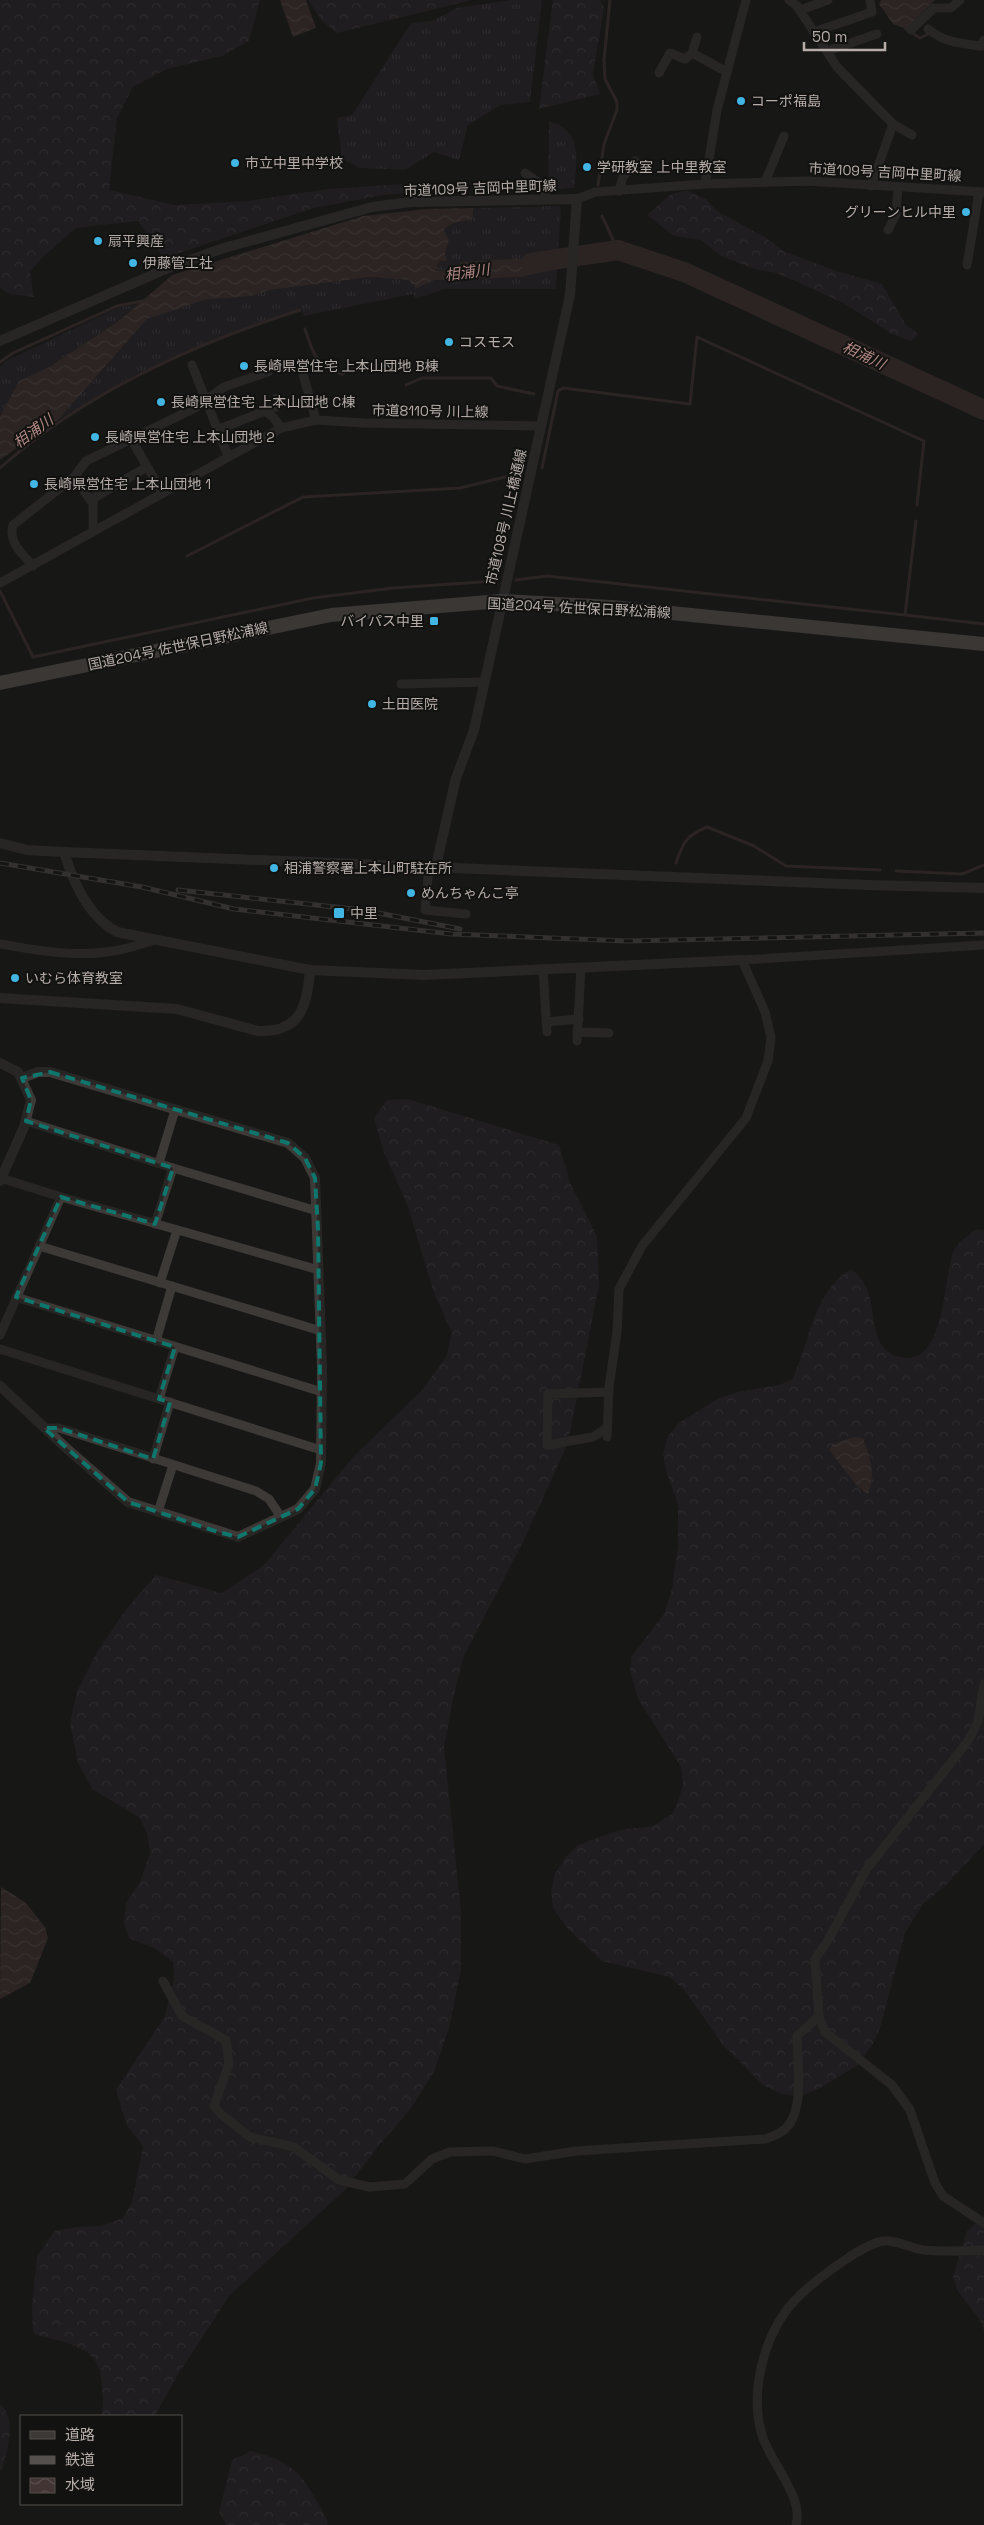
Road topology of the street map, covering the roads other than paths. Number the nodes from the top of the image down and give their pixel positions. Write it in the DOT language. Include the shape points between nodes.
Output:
graph roads {
  1 [pos="746,0"];
  2 [pos="788,0"];
  3 [pos="828,0"];
  4 [pos="870,0"];
  5 [pos="960,0"];
  6 [pos="800,10"];
  7 [pos="928,29"];
  8 [pos="911,30"];
  9 [pos="814,32"];
  10 [pos="878,34"];
  11 [pos="698,37"];
  12 [pos="984,40"];
  13 [pos="827,51"];
  14 [pos="692,53"];
  15 [pos="727,72"];
  16 [pos="659,73"];
  17 [pos="893,124"];
  18 [pos="912,135"];
  19 [pos="784,136"];
  20 [pos="635,161"];
  21 [pos="525,173"];
  22 [pos="765,182"];
  23 [pos="705,184"];
  24 [pos="870,186"];
  25 [pos="898,188"];
  26 [pos="619,191"];
  27 [pos="982,192"];
  28 [pos="545,199"];
  29 [pos="577,200"];
  30 [pos="888,230"];
  31 [pos="967,265"];
  32 [pos="0,341"];
  33 [pos="192,365"];
  34 [pos="268,372"];
  35 [pos="303,374"];
  36 [pos="276,398"];
  37 [pos="205,400"];
  38 [pos="265,411"];
  39 [pos="316,420"];
  40 [pos="541,426"];
  41 [pos="281,428"];
  42 [pos="217,430"];
  43 [pos="132,439"];
  44 [pos="228,456"];
  45 [pos="147,467"];
  46 [pos="74,478"];
  47 [pos="162,492"];
  48 [pos="93,498"];
  49 [pos="94,531"];
  50 [pos="33,566"];
  51 [pos="0,583"];
  52 [pos="501,601"];
  53 [pos="984,644"];
  54 [pos="484,682"];
  55 [pos="0,683"];
  56 [pos="401,684"];
  57 [pos="0,844"];
  58 [pos="64,852"];
  59 [pos="432,866"];
  60 [pos="984,888"];
  61 [pos="466,914"];
  62 [pos="152,941"];
  63 [pos="0,944"];
  64 [pos="984,945"];
  65 [pos="742,960"];
  66 [pos="582,968"];
  67 [pos="543,969"];
  68 [pos="310,970"];
  69 [pos="0,998"];
  70 [pos="579,1019"];
  71 [pos="609,1033"];
  72 [pos="0,1064"];
  73 [pos="22,1078"];
  74 [pos="175,1110"];
  75 [pos="26,1121"];
  76 [pos="159,1163"];
  77 [pos="3,1166"];
  78 [pos="173,1168"];
  79 [pos="1,1180"];
  80 [pos="61,1196"];
  81 [pos="317,1211"];
  82 [pos="155,1224"];
  83 [pos="177,1230"];
  84 [pos="39,1246"];
  85 [pos="318,1270"];
  86 [pos="160,1283"];
  87 [pos="172,1286"];
  88 [pos="16,1297"];
  89 [pos="320,1332"];
  90 [pos="0,1335"];
  91 [pos="156,1341"];
  92 [pos="175,1347"];
  93 [pos="0,1349"];
  94 [pos="0,1386"];
  95 [pos="322,1392"];
  96 [pos="609,1392"];
  97 [pos="159,1399"];
  98 [pos="170,1402"];
  99 [pos="44,1428"];
  100 [pos="321,1450"];
  101 [pos="154,1459"];
  102 [pos="172,1465"];
  103 [pos="158,1512"];
  104 [pos="281,1517"];
  105 [pos="984,1684"];
  106 [pos="163,1981"];
  107 [pos="819,2016"];
  108 [pos="984,2222"];
  109 [pos="984,2250"];
  110 [pos="796,2525"];
  1 -- 15 [label="street"];
  2 -- 6 [label="street"];
  3 -- 6 [label="street"];
  4 -- 9 [label="street" via="872,12"];
  5 -- 8 [label="street" via="952,8 934,8"];
  6 -- 9 [label="street"];
  7 -- 12 [label="street" via="941,39 955,43 981,46"];
  9 -- 13 [label="street"];
  10 -- 13 [label="street"];
  11 -- 14 [label="street"];
  13 -- 17 [label="street" via="837,67"];
  14 -- 15 [label="street"];
  14 -- 16 [label="street" via="685,59 670,53"];
  15 -- 23 [label="street" via="715,119"];
  17 -- 18 [label="street"];
  17 -- 24 [label="street"];
  19 -- 22 [label="street"];
  20 -- 26 [label="street"];
  21 -- 28 [label="street" via="545,187"];
  22 -- 23 [label="street, 市道109号 吉岡中里町線"];
  22 -- 24 [label="street, 市道109号 吉岡中里町線" via="808,181"];
  23 -- 26 [label="street, 市道109号 吉岡中里町線"];
  24 -- 25 [label="street, 市道109号 吉岡中里町線"];
  25 -- 27 [label="street, 市道109号 吉岡中里町線"];
  25 -- 30 [label="street" via="896,214"];
  26 -- 29 [label="street, 市道109号 吉岡中里町線" via="595,192"];
  27 -- 31 [label="street"];
  28 -- 29 [label="street, 市道109号 吉岡中里町線"];
  28 -- 32 [label="street, 市道109号 吉岡中里町線" via="411,202 372,207 224,248 173,266"];
  29 -- 40 [label="street, 市道108号 川上橋通線" via="570,295"];
  33 -- 37 [label="street"];
  34 -- 37 [label="street" via="224,387"];
  35 -- 39 [label="street"];
  36 -- 38 [label="street" via="278,406"];
  37 -- 42 [label="street"];
  37 -- 43 [label="street"];
  38 -- 41 [label="street"];
  38 -- 42 [label="street"];
  39 -- 40 [label="street, 市道8110号 川上線"];
  39 -- 41 [label="street, 市道8110号 川上線"];
  40 -- 52 [label="street, 市道108号 川上橋通線"];
  41 -- 44 [label="street, 市道8110号 川上線"];
  42 -- 44 [label="street"];
  43 -- 45 [label="street"];
  43 -- 46 [label="street" via="86,461"];
  44 -- 47 [label="street, 市道8110号 川上線"];
  45 -- 47 [label="street"];
  45 -- 48 [label="street"];
  46 -- 48 [label="street" via="90,500"];
  46 -- 50 [label="street" via="13,525 12,541"];
  47 -- 49 [label="street, 市道8110号 川上線"];
  48 -- 49 [label="street"];
  49 -- 50 [label="street, 市道8110号 川上線"];
  50 -- 51 [label="street, 市道8110号 川上線"];
  52 -- 53 [label="highway, 国道204号 佐世保日野松浦線" via="610,607"];
  52 -- 54 [label="street, 市道108号 川上橋通線"];
  52 -- 55 [label="highway, 国道204号 佐世保日野松浦線" via="331,615"];
  54 -- 56 [label="street"];
  54 -- 59 [label="street, 市道108号 川上橋通線" via="474,730 456,778"];
  57 -- 58 [label="street" via="27,850"];
  58 -- 59 [label="street"];
  58 -- 62 [label="street" via="70,874 105,926"];
  59 -- 60 [label="street"];
  59 -- 61 [label="street" via="425,910"];
  62 -- 63 [label="street" via="118,950 84,953"];
  62 -- 68 [label="street"];
  64 -- 65 [label="street"];
  65 -- 66 [label="street"];
  65 -- 96 [label="street" via="767,1021 771,1037 768,1061 746,1118 631,1264 619,1289"];
  66 -- 67 [label="street"];
  66 -- 70 [label="street"];
  67 -- 68 [label="street" via="424,975"];
  67 -- 70 [label="street" via="547,1027"];
  68 -- 69 [label="street" via="308,998 296,1020 271,1032 177,1009"];
  70 -- 71 [label="street" via="577,1037"];
  72 -- 73 [label="street" via="18,1072"];
  73 -- 74 [label="street" via="38,1072 50,1072"];
  73 -- 75 [label="street" via="31,1100"];
  74 -- 76 [label="street"];
  74 -- 81 [label="street" via="288,1143 305,1158 316,1178"];
  75 -- 76 [label="street"];
  75 -- 77 [label="street"];
  76 -- 78 [label="street"];
  77 -- 79 [label="street"];
  78 -- 81 [label="street"];
  78 -- 82 [label="street"];
  79 -- 80 [label="street"];
  80 -- 82 [label="street"];
  80 -- 84 [label="street"];
  81 -- 85 [label="street"];
  82 -- 83 [label="street"];
  83 -- 85 [label="street"];
  83 -- 86 [label="street"];
  84 -- 86 [label="street"];
  84 -- 88 [label="street"];
  85 -- 89 [label="street"];
  86 -- 87 [label="street"];
  87 -- 89 [label="street"];
  87 -- 91 [label="street"];
  88 -- 90 [label="street"];
  88 -- 91 [label="street"];
  89 -- 95 [label="street"];
  91 -- 92 [label="street"];
  92 -- 95 [label="street"];
  92 -- 97 [label="street"];
  93 -- 97 [label="street"];
  94 -- 99 [label="street"];
  95 -- 100 [label="street"];
  96 -- 96 [label="street" via="607,1432 547,1445 548,1394"];
  97 -- 98 [label="street"];
  98 -- 100 [label="street"];
  98 -- 101 [label="street"];
  99 -- 101 [label="street" via="59,1428"];
  99 -- 103 [label="street" via="128,1502"];
  100 -- 104 [label="street" via="314,1489 298,1509"];
  101 -- 102 [label="street"];
  102 -- 103 [label="street"];
  102 -- 104 [label="street" via="256,1492 269,1499"];
  103 -- 104 [label="street" via="238,1537"];
  105 -- 107 [label="street" via="978,1722 968,1741 866,1870 815,1958"];
  106 -- 107 [label="street" via="182,2016 226,2040 229,2064 214,2106 222,2115 250,2137 294,2147 339,2180 370,2187 405,2184 432,2159 450,2152 493,2151 525,2159 576,2151 765,2139 785,2130 793,2120 798,2096 797,2036"];
  107 -- 108 [label="street" via="826,2032 892,2085 910,2110 935,2183 943,2196"];
  109 -- 110 [label="street" via="921,2250 879,2242 832,2269 785,2312 761,2367 757,2403 761,2434 769,2456 788,2484 799,2516"];
}
